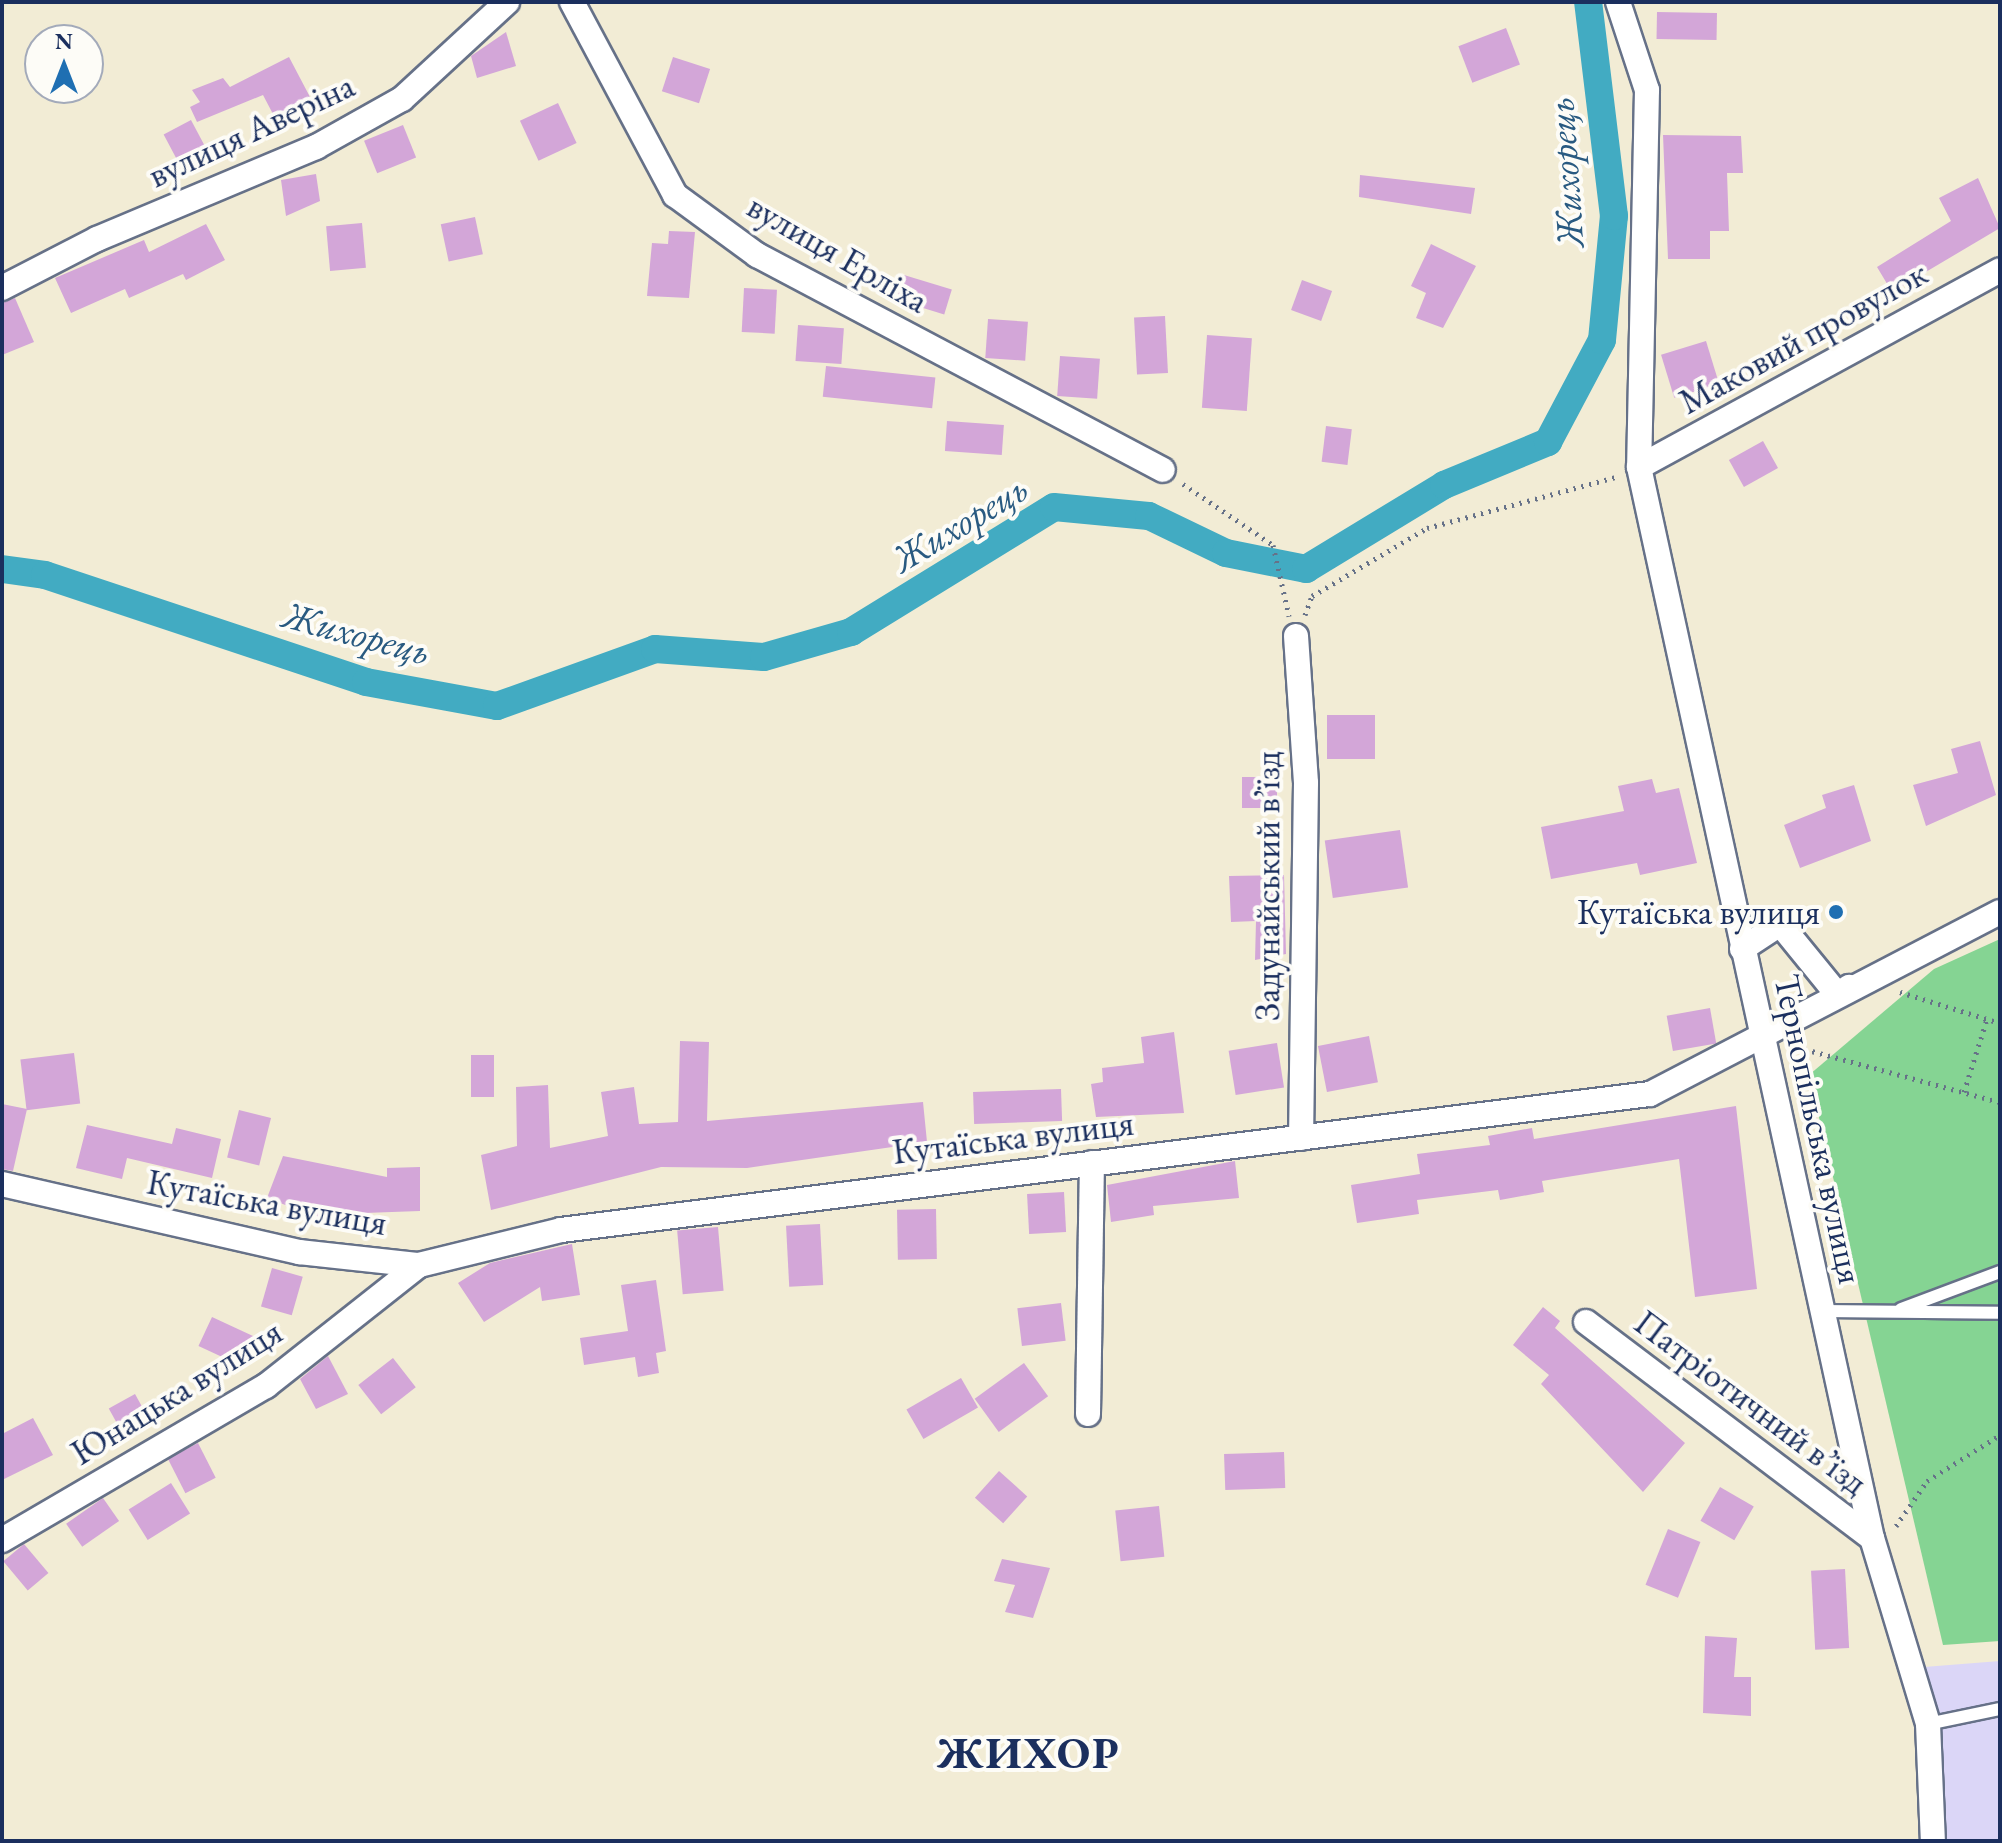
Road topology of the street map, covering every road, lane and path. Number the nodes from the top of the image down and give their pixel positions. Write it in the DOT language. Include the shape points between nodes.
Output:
graph roads {
  1 [pos="507,2"];
  2 [pos="572,2"];
  3 [pos="1618,2"];
  4 [pos="2000,270"];
  5 [pos="2,288"];
  6 [pos="1639,467"];
  7 [pos="1163,470"];
  8 [pos="1277,584"];
  9 [pos="1296,636"];
  10 [pos="2000,912"];
  11 [pos="1742,949"];
  12 [pos="1861,980"];
  13 [pos="1987,1019"];
  14 [pos="2000,1023"];
  15 [pos="1762,1037"];
  16 [pos="1964,1092"];
  17 [pos="2000,1102"];
  18 [pos="1301,1138"];
  19 [pos="1092,1163"];
  20 [pos="2,1184"];
  21 [pos="419,1265"];
  22 [pos="2000,1272"];
  23 [pos="1822,1311"];
  24 [pos="1894,1312"];
  25 [pos="2000,1313"];
  26 [pos="1586,1322"];
  27 [pos="1088,1414"];
  28 [pos="2000,1435"];
  29 [pos="2,1540"];
  30 [pos="1875,1546"];
  31 [pos="2000,1709"];
  32 [pos="1928,1724"];
  33 [pos="1933,1841"];
  1 -- 5 [label="street, вулиця Аверіна" via="402,99 316,147 97,239"];
  2 -- 7 [label="street, вулиця Ерліха" via="675,195 757,255"];
  3 -- 6 [label="street, Тернопільська вулиця" via="1647,90"];
  4 -- 6 [label="street, Маковий провулок"];
  6 -- 9 [label="path" via="1427,528 1312,596"];
  6 -- 11 [label="street, Тернопільська вулиця"];
  7 -- 8 [label="path" via="1273,545"];
  9 -- 18 [label="street, Задунайський в’їзд" via="1306,783"];
  10 -- 12 [label="street, Кутаїська вулиця"];
  11 -- 12 [label="street" via="1780,924 1838,995"];
  11 -- 15 [label="street, Тернопільська вулиця"];
  12 -- 13 [label="path"];
  12 -- 15 [label="street, Кутаїська вулиця"];
  13 -- 14 [label="path"];
  13 -- 16 [label="path"];
  15 -- 16 [label="path"];
  15 -- 18 [label="street, Кутаїська вулиця" via="1650,1094"];
  15 -- 23 [label="street, Тернопільська вулиця"];
  16 -- 17 [label="path"];
  18 -- 19 [label="street, Кутаїська вулиця"];
  19 -- 21 [label="street, Кутаїська вулиця" via="561,1230"];
  19 -- 27 [label="street"];
  20 -- 21 [label="street, Кутаїська вулиця" via="299,1252"];
  21 -- 29 [label="street, Юнацька вулиця" via="266,1386"];
  22 -- 24 [label="lane"];
  23 -- 24 [label="lane"];
  23 -- 30 [label="street, Тернопільська вулиця"];
  24 -- 25 [label="lane"];
  26 -- 30 [label="street, Патріотичний в’їзд"];
  28 -- 30 [label="path" via="1927,1481"];
  30 -- 32 [label="street, Тернопільська вулиця"];
  31 -- 32 [label="lane"];
  32 -- 33 [label="street, Тернопільська вулиця"];
}
